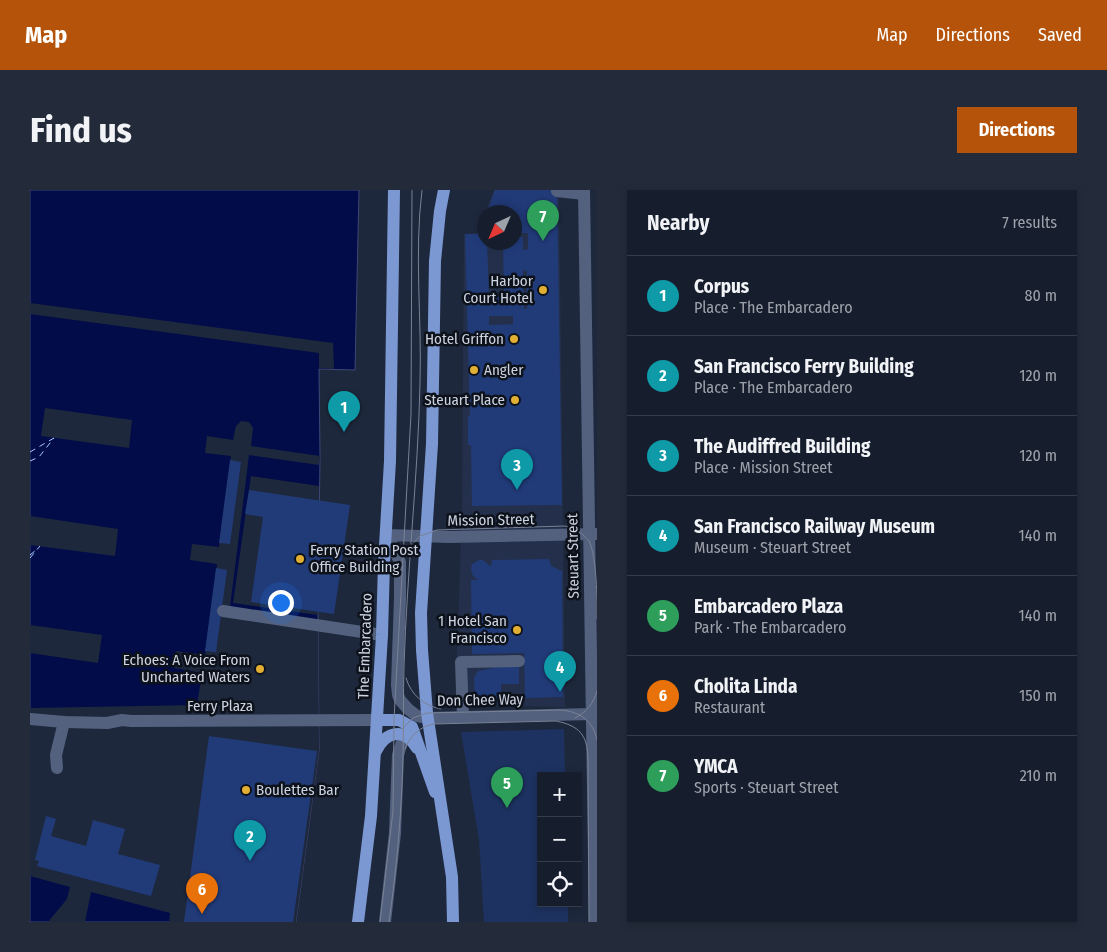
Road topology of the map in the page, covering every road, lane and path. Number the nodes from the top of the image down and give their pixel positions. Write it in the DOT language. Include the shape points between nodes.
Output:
graph roads {
  1 [pos="394,190"];
  2 [pos="444,190"];
  3 [pos="557,192"];
  4 [pos="584,192"];
  5 [pos="593,534"];
  6 [pos="387,535"];
  7 [pos="427,536"];
  8 [pos="223,612"];
  9 [pos="382,634"];
  10 [pos="519,661"];
  11 [pos="593,714"];
  12 [pos="463,717"];
  13 [pos="428,718"];
  14 [pos="30,719"];
  15 [pos="378,720"];
  16 [pos="64,722"];
  17 [pos="408,731"];
  18 [pos="375,753"];
  19 [pos="57,768"];
  20 [pos="443,811"];
  21 [pos="358,922"];
  22 [pos="385,922"];
  23 [pos="453,922"];
  24 [pos="595,922"];
  1 -- 6 [label="main road, The Embarcadero"];
  2 -- 7 [label="main road" via="435,261"];
  3 -- 4 [label="street"];
  4 -- 5 [label="street, Steuart Street"];
  5 -- 7 [label="street, Mission Street"];
  5 -- 11 [label="street, Steuart Street"];
  6 -- 7 [label="street, Mission Street"];
  6 -- 9 [label="main road, The Embarcadero"];
  6 -- 13 [label="street" via="400,562 398,695 417,716"];
  7 -- 13 [label="main road" via="421,613"];
  8 -- 9 [label="street"];
  9 -- 15 [label="main road, The Embarcadero"];
  10 -- 12 [label="street" via="461,662"];
  11 -- 12 [label="street, Don Chee Way"];
  11 -- 24 [label="street, Steuart Street"];
  12 -- 13 [label="street, Don Chee Way"];
  13 -- 17 [label="street"];
  13 -- 20 [label="main road"];
  14 -- 16 [label="street, Ferry Plaza"];
  15 -- 16 [label="street, Ferry Plaza"];
  15 -- 17 [label="main road" via="399,720"];
  15 -- 18 [label="main road, The Embarcadero"];
  16 -- 19 [label="street" via="56,755"];
  17 -- 18 [label="main road" via="387,736"];
  17 -- 20 [label="main road" via="420,752"];
  17 -- 22 [label="street" via="398,755 395,832"];
  18 -- 21 [label="main road, The Embarcadero" via="367,861"];
  20 -- 23 [label="main road" via="452,877"];
}
